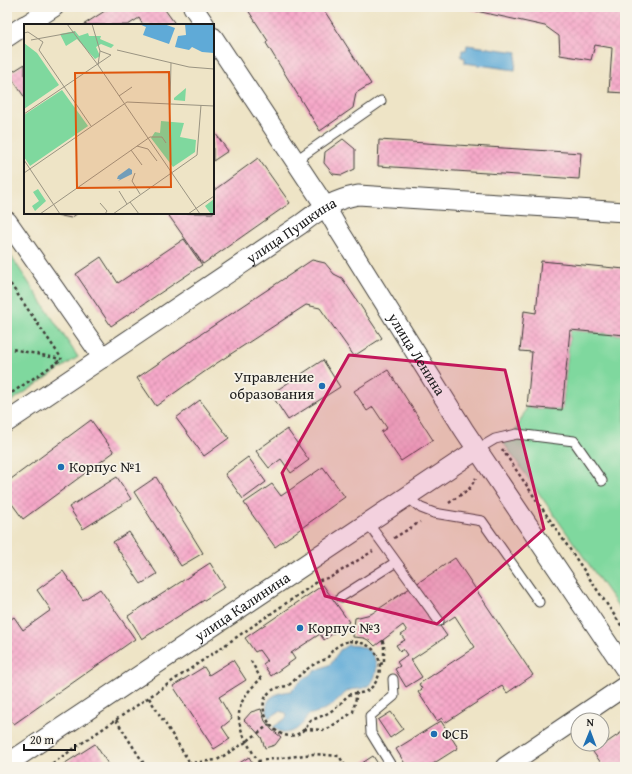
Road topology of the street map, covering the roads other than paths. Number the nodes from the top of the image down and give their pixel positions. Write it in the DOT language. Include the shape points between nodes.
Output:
graph roads {
  1 [pos="54,7"];
  2 [pos="193,7"];
  3 [pos="27,24"];
  4 [pos="204,24"];
  5 [pos="24,26"];
  6 [pos="7,37"];
  7 [pos="214,38"];
  8 [pos="381,101"];
  9 [pos="295,160"];
  10 [pos="325,206"];
  11 [pos="625,212"];
  12 [pos="7,221"];
  13 [pos="103,358"];
  14 [pos="7,422"];
  15 [pos="478,449"];
  16 [pos="602,481"];
  17 [pos="407,497"];
  18 [pos="368,523"];
  19 [pos="396,562"];
  20 [pos="341,597"];
  21 [pos="539,602"];
  22 [pos="439,621"];
  23 [pos="625,669"];
  24 [pos="393,679"];
  25 [pos="625,686"];
  26 [pos="7,764"];
  27 [pos="392,767"];
  28 [pos="505,767"];
  1 -- 3 [label="street"];
  2 -- 4 [label="street"];
  5 -- 6 [label="street"];
  7 -- 9 [label="street, улица Ленина"];
  8 -- 9 [label="lane"];
  9 -- 10 [label="street, улица Ленина"];
  10 -- 11 [label="street, улица Пушкина" via="358,195"];
  10 -- 13 [label="street, улица Пушкина"];
  10 -- 15 [label="street, улица Ленина"];
  12 -- 13 [label="street"];
  13 -- 14 [label="street, улица Пушкина"];
  15 -- 16 [label="lane" via="495,439 517,434 574,441"];
  15 -- 17 [label="street, улица Калинина"];
  15 -- 23 [label="street, улица Ленина"];
  17 -- 18 [label="street, улица Калинина"];
  17 -- 21 [label="lane" via="421,508 434,513 482,521"];
  18 -- 19 [label="lane"];
  18 -- 26 [label="street, улица Калинина"];
  19 -- 20 [label="lane"];
  19 -- 22 [label="lane"];
  24 -- 27 [label="lane" via="394,696 370,716 371,733"];
  25 -- 28 [label="street"];
}
